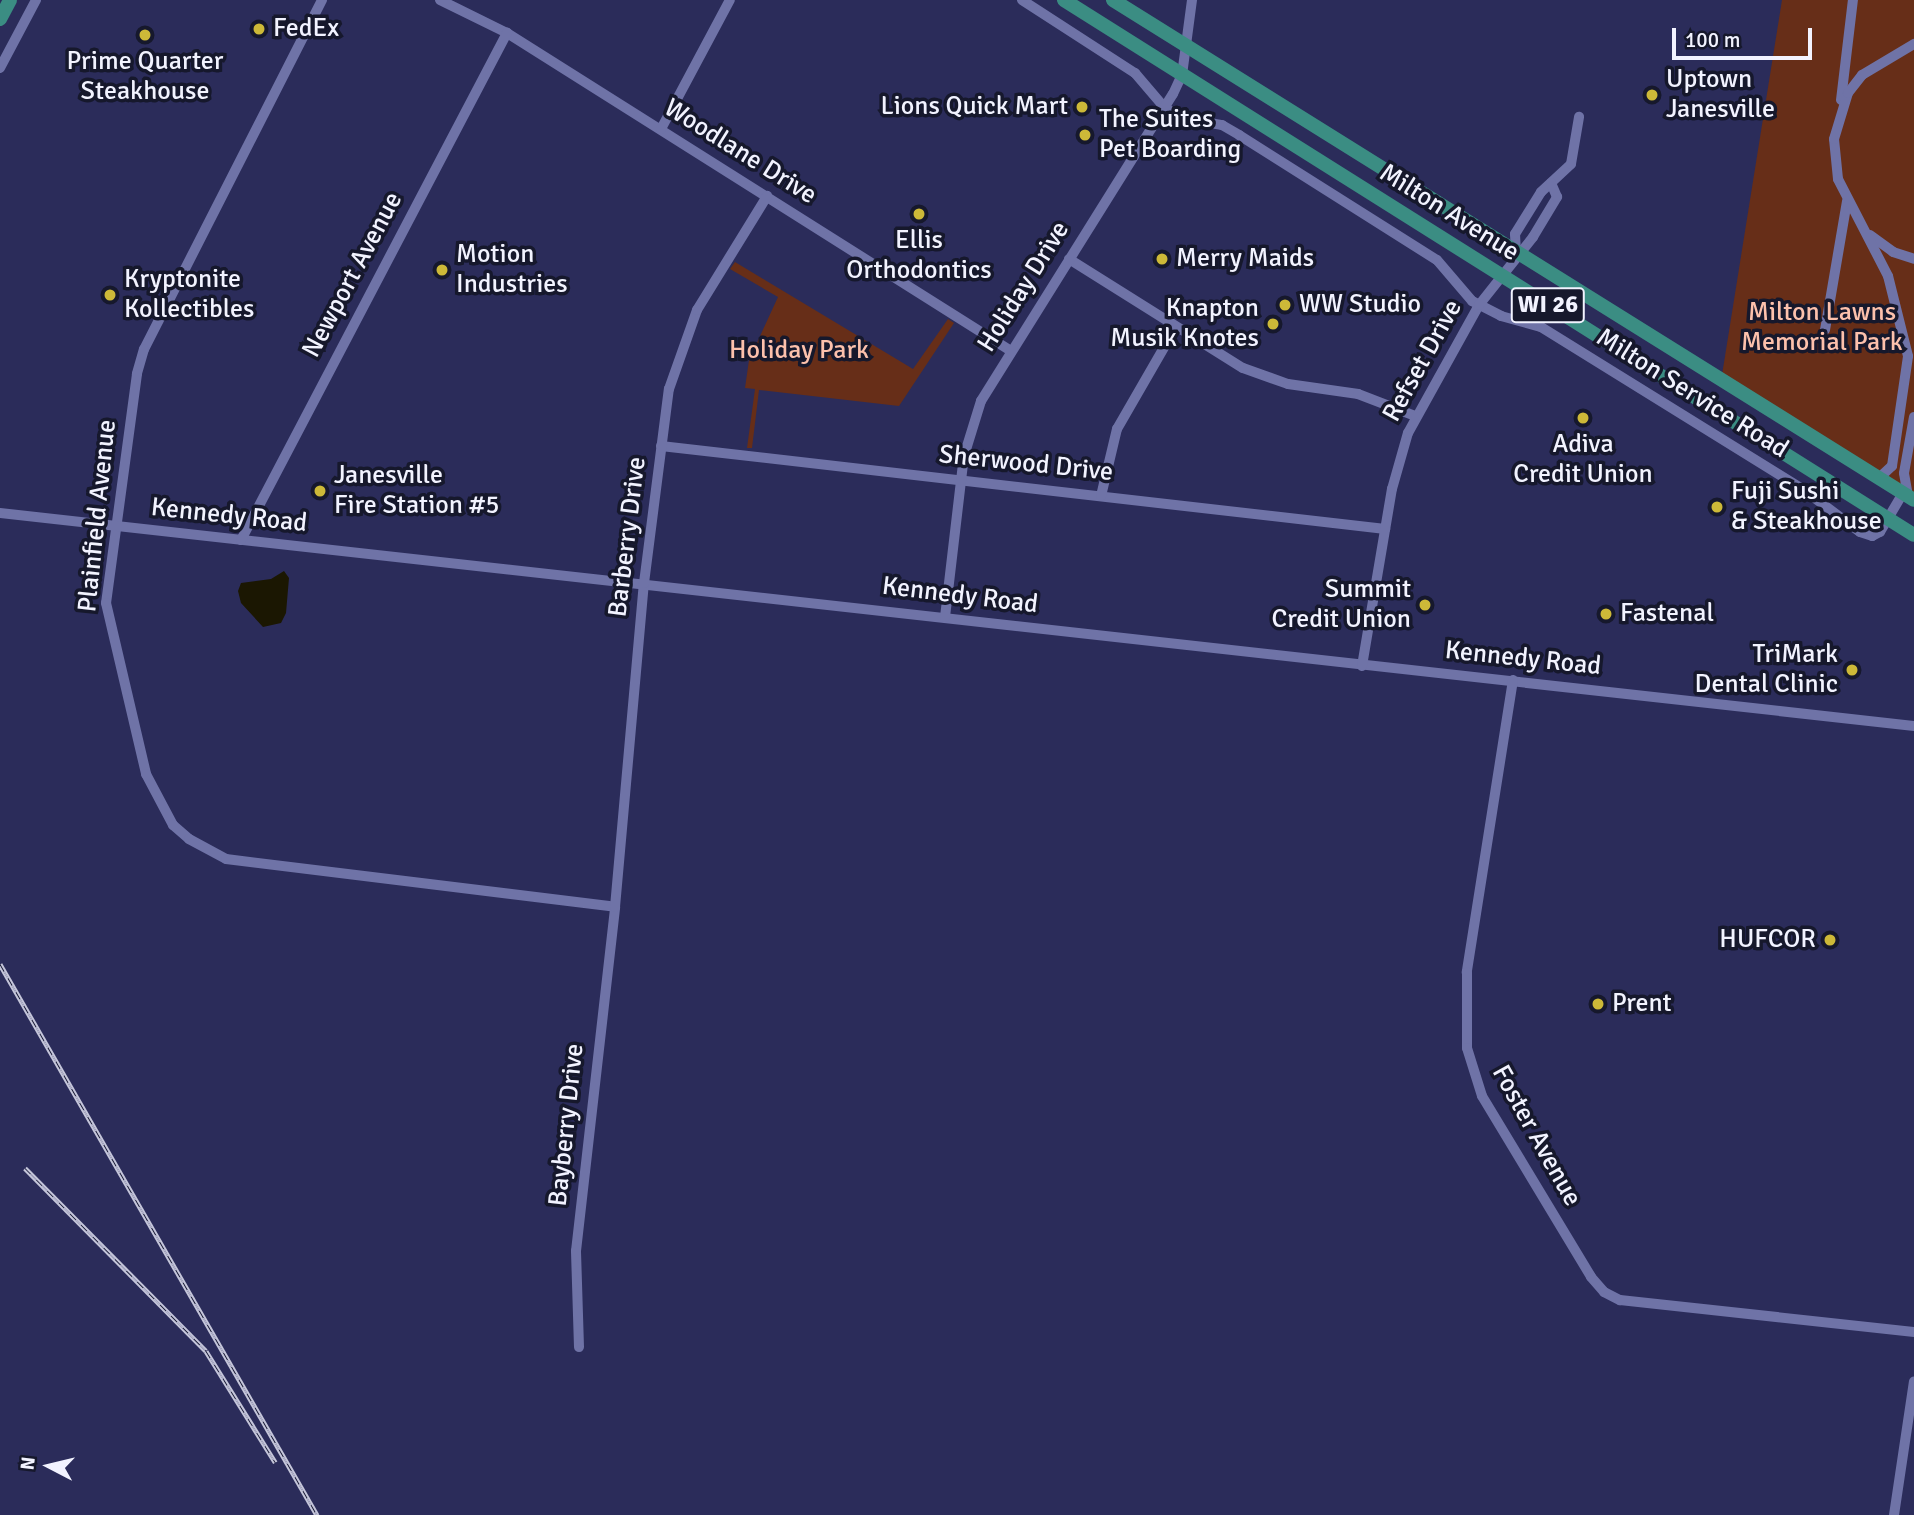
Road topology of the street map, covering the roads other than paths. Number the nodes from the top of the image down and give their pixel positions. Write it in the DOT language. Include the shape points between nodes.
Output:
graph roads {
  1 [pos="10,0"];
  2 [pos="36,0"];
  3 [pos="322,0"];
  4 [pos="440,0"];
  5 [pos="730,0"];
  6 [pos="1022,0"];
  7 [pos="1064,0"];
  8 [pos="1113,0"];
  9 [pos="1192,0"];
  10 [pos="1853,0"];
  11 [pos="0,19"];
  12 [pos="507,33"];
  13 [pos="1185,44"];
  14 [pos="1914,44"];
  15 [pos="1847,57"];
  16 [pos="0,68"];
  17 [pos="1869,70"];
  18 [pos="1182,75"];
  19 [pos="1164,107"];
  20 [pos="1578,117"];
  21 [pos="1837,124"];
  22 [pos="661,128"];
  23 [pos="1552,183"];
  24 [pos="767,196"];
  25 [pos="1847,201"];
  26 [pos="1866,231"];
  27 [pos="1516,253"];
  28 [pos="1908,257"];
  29 [pos="1069,259"];
  30 [pos="1887,274"];
  31 [pos="1501,275"];
  32 [pos="1479,305"];
  33 [pos="1176,327"];
  34 [pos="1825,330"];
  35 [pos="1011,351"];
  36 [pos="1911,354"];
  37 [pos="1415,416"];
  38 [pos="1913,425"];
  39 [pos="661,446"];
  40 [pos="1911,447"];
  41 [pos="1879,478"];
  42 [pos="961,480"];
  43 [pos="1101,496"];
  44 [pos="1908,496"];
  45 [pos="0,513"];
  46 [pos="1888,520"];
  47 [pos="116,527"];
  48 [pos="1385,529"];
  49 [pos="1914,535"];
  50 [pos="241,540"];
  51 [pos="644,583"];
  52 [pos="945,617"];
  53 [pos="1362,666"];
  54 [pos="1513,680"];
  55 [pos="1914,726"];
  56 [pos="615,908"];
  57 [pos="1914,1332"];
  58 [pos="579,1347"];
  59 [pos="1914,1381"];
  60 [pos="1901,1462"];
  61 [pos="1914,1464"];
  62 [pos="1894,1515"];
  1 -- 11 [label="main road"];
  2 -- 16 [label="street"];
  3 -- 47 [label="street, Plainfield Avenue" via="144,349"];
  4 -- 12 [label="street, Woodlane Drive"];
  5 -- 22 [label="street"];
  6 -- 19 [label="street, Milton Service Road" via="1126,66"];
  7 -- 18 [label="main road, Milton Avenue / WI 26"];
  8 -- 13 [label="main road, Milton Avenue / WI 26"];
  9 -- 13 [label="street, Holiday Drive"];
  10 -- 15 [label="street"];
  12 -- 22 [label="street, Woodlane Drive"];
  12 -- 50 [label="street, Newport Avenue"];
  13 -- 18 [label="street, Holiday Drive"];
  13 -- 27 [label="main road, Milton Avenue / WI 26"];
  14 -- 17 [label="street"];
  15 -- 17 [label="street" via="1856,67"];
  15 -- 21 [label="street"];
  17 -- 21 [label="street" via="1848,93"];
  18 -- 19 [label="street, Holiday Drive"];
  18 -- 31 [label="main road, Milton Avenue / WI 26"];
  19 -- 29 [label="street, Holiday Drive"];
  19 -- 32 [label="street, Milton Service Road" via="1181,118 1222,125 1239,135 1437,260"];
  20 -- 23 [label="street" via="1571,164"];
  21 -- 25 [label="street" via="1833,160"];
  22 -- 24 [label="street, Woodlane Drive"];
  23 -- 27 [label="street" via="1515,234"];
  23 -- 27 [label="street, Refset Drive" via="1556,197 1532,237"];
  24 -- 35 [label="street, Woodlane Drive"];
  24 -- 39 [label="street, Barberry Drive" via="685,337 669,390"];
  25 -- 26 [label="street"];
  25 -- 34 [label="street"];
  26 -- 28 [label="street"];
  26 -- 30 [label="street"];
  27 -- 31 [label="street, Refset Drive"];
  27 -- 41 [label="main road, Milton Avenue / WI 26"];
  28 -- 30 [label="street"];
  29 -- 33 [label="street"];
  29 -- 35 [label="street, Holiday Drive"];
  30 -- 36 [label="street"];
  31 -- 32 [label="street, Refset Drive"];
  31 -- 46 [label="main road, Milton Avenue / WI 26"];
  32 -- 37 [label="street, Refset Drive"];
  32 -- 46 [label="street, Milton Service Road" via="1541,327 1804,490 1860,532 1877,535"];
  33 -- 37 [label="street" via="1267,379 1358,394"];
  33 -- 43 [label="street" via="1116,429"];
  35 -- 42 [label="street, Holiday Drive" via="981,401 968,436"];
  36 -- 41 [label="street" via="1892,466"];
  37 -- 48 [label="street, Refset Drive" via="1396,469"];
  38 -- 40 [label="street"];
  39 -- 42 [label="street, Sherwood Drive"];
  39 -- 51 [label="street, Barberry Drive"];
  40 -- 44 [label="street" via="1904,472"];
  41 -- 44 [label="main road, Milton Avenue / WI 26"];
  42 -- 43 [label="street, Sherwood Drive"];
  42 -- 52 [label="street, Holiday Drive"];
  43 -- 48 [label="street, Sherwood Drive"];
  44 -- 46 [label="street"];
  45 -- 47 [label="street, Kennedy Road"];
  46 -- 49 [label="main road, Milton Avenue / WI 26"];
  47 -- 50 [label="street, Kennedy Road"];
  47 -- 56 [label="street, Plainfield Avenue" via="106,603 111,636 154,795 189,839 226,859"];
  48 -- 53 [label="street, Refset Drive"];
  50 -- 51 [label="street, Kennedy Road"];
  51 -- 52 [label="street, Kennedy Road"];
  51 -- 56 [label="street, Barberry Drive"];
  52 -- 53 [label="street, Kennedy Road"];
  53 -- 54 [label="street, Kennedy Road"];
  54 -- 55 [label="street, Kennedy Road"];
  54 -- 57 [label="street, Foster Avenue" via="1467,972 1467,1048 1482,1096 1591,1277 1604,1292 1620,1300"];
  56 -- 58 [label="street, Bayberry Drive" via="575,1261"];
  59 -- 60 [label="street"];
  60 -- 61 [label="street"];
  60 -- 62 [label="street"];
}
